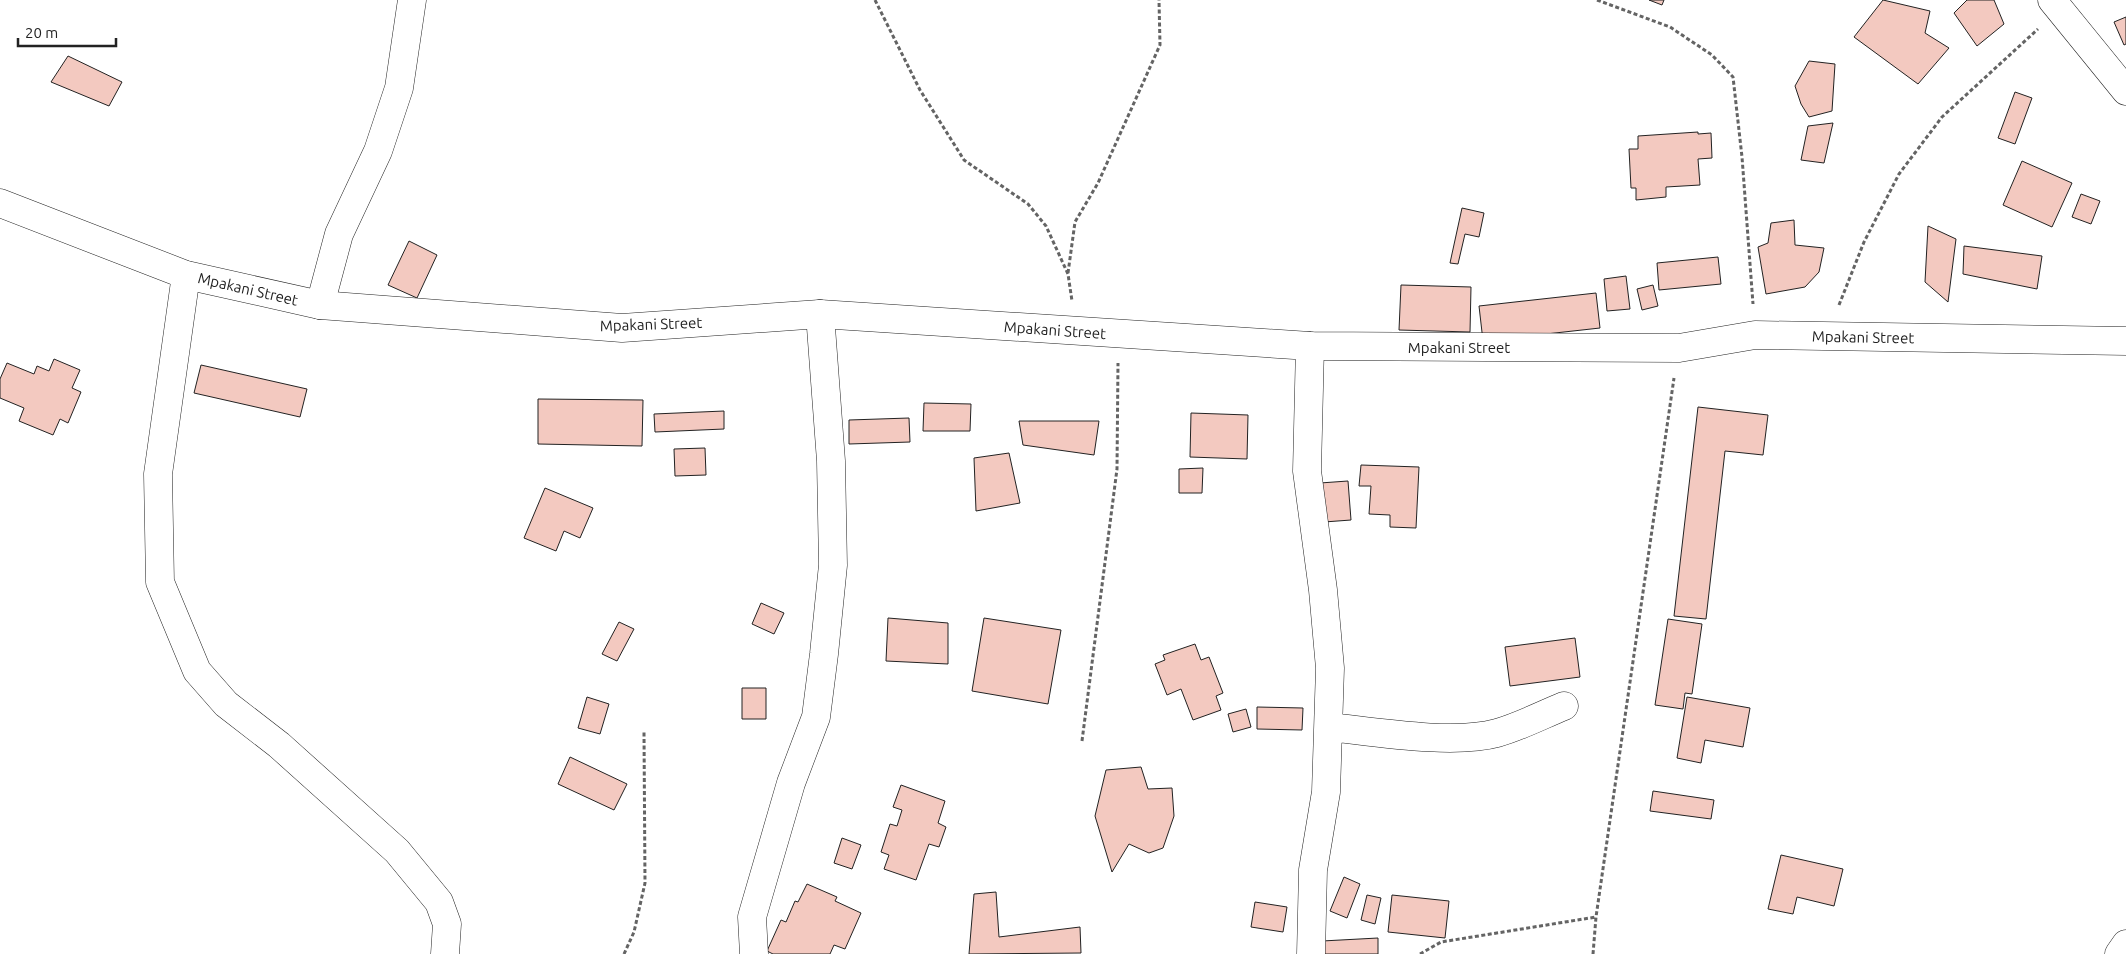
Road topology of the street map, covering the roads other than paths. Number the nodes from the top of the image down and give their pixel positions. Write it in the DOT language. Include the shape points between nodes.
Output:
graph roads {
  1 [pos="412,0"];
  2 [pos="2056,4"];
  3 [pos="2126,91"];
  4 [pos="0,203"];
  5 [pos="186,275"];
  6 [pos="320,305"];
  7 [pos="820,314"];
  8 [pos="2126,341"];
  9 [pos="1310,346"];
  10 [pos="1564,706"];
  11 [pos="1330,727"];
  12 [pos="2126,944"];
  13 [pos="445,954"];
  14 [pos="754,954"];
  15 [pos="1311,954"];
  16 [pos="2119,954"];
  1 -- 6 [label="street" via="399,88 378,151 338,234"];
  2 -- 3 [label="street"];
  4 -- 5 [label="street, Mpakani Street"];
  5 -- 6 [label="street, Mpakani Street"];
  5 -- 13 [label="street" via="158,474 160,582 197,671 226,704 279,745 397,851 440,902 447,924"];
  6 -- 7 [label="street, Mpakani Street" via="622,328"];
  7 -- 9 [label="street, Mpakani Street"];
  7 -- 14 [label="street" via="831,461 833,565 825,644 816,717 791,783 752,916"];
  8 -- 9 [label="street, Mpakani Street" via="1755,335 1678,348"];
  9 -- 11 [label="street" via="1307,471 1324,600 1330,668"];
  10 -- 11 [label="street" via="1508,729 1477,736 1429,737"];
  11 -- 15 [label="street" via="1326,792 1313,870"];
  12 -- 16 [label="street"];
}
